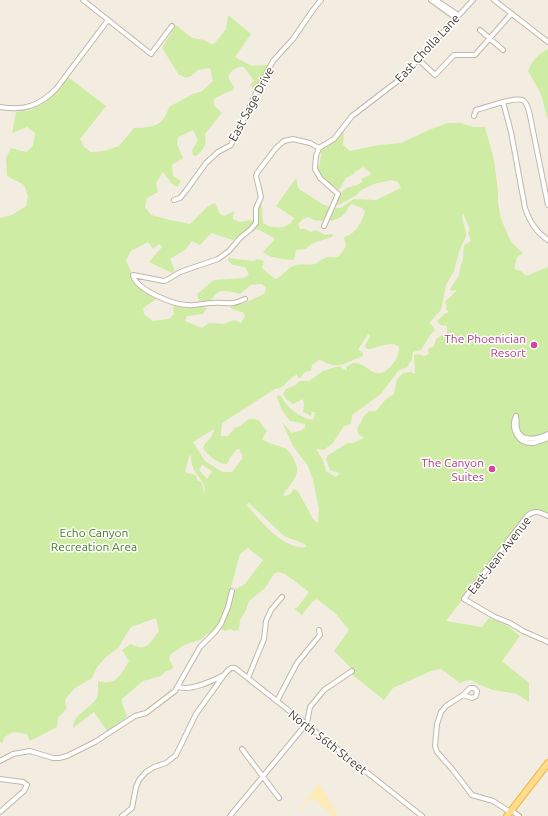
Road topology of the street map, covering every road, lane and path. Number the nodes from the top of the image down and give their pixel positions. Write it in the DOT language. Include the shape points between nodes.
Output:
graph roads {
  1 [pos="82,0"];
  2 [pos="321,0"];
  3 [pos="431,0"];
  4 [pos="436,0"];
  5 [pos="473,0"];
  6 [pos="494,0"];
  7 [pos="511,14"];
  8 [pos="457,17"];
  9 [pos="108,20"];
  10 [pos="172,26"];
  11 [pos="480,30"];
  12 [pos="490,38"];
  13 [pos="548,42"];
  14 [pos="503,50"];
  15 [pos="418,59"];
  16 [pos="503,102"];
  17 [pos="0,107"];
  18 [pos="474,116"];
  19 [pos="319,148"];
  20 [pos="174,200"];
  21 [pos="548,205"];
  22 [pos="324,226"];
  23 [pos="548,240"];
  24 [pos="245,299"];
  25 [pos="548,434"];
  26 [pos="548,438"];
  27 [pos="548,516"];
  28 [pos="232,591"];
  29 [pos="282,597"];
  30 [pos="319,630"];
  31 [pos="548,641"];
  32 [pos="352,671"];
  33 [pos="224,675"];
  34 [pos="248,678"];
  35 [pos="178,687"];
  36 [pos="463,695"];
  37 [pos="277,701"];
  38 [pos="306,725"];
  39 [pos="242,749"];
  40 [pos="0,761"];
  41 [pos="548,763"];
  42 [pos="262,776"];
  43 [pos="0,779"];
  44 [pos="279,798"];
  45 [pos="0,812"];
  46 [pos="510,813"];
  47 [pos="122,816"];
  48 [pos="230,816"];
  49 [pos="422,816"];
  50 [pos="519,816"];
  1 -- 9 [label="street"];
  2 -- 20 [label="street, East Sage Drive" via="273,62 231,144 206,163 180,198"];
  3 -- 8 [label="street"];
  4 -- 8 [label="street"];
  5 -- 8 [label="street, East Cholla Lane"];
  6 -- 7 [label="street"];
  7 -- 12 [label="street"];
  7 -- 13 [label="street"];
  8 -- 15 [label="street, East Cholla Lane"];
  9 -- 10 [label="street" via="151,54"];
  9 -- 17 [label="street" via="47,98 35,105 22,108"];
  11 -- 12 [label="street"];
  12 -- 14 [label="street"];
  12 -- 15 [label="street" via="475,55 454,55 436,75"];
  15 -- 19 [label="street, East Cholla Lane" via="399,80 352,116 334,139"];
  16 -- 18 [label="street" via="476,110"];
  16 -- 21 [label="street" via="521,99 527,104"];
  16 -- 23 [label="street" via="528,218 537,231"];
  19 -- 22 [label="street" via="315,169 320,178 338,194"];
  19 -- 24 [label="street" via="293,139 284,141 276,148 256,176 261,197 256,208 256,223 218,259 180,272 164,281 133,275 138,284 151,293 179,304 232,304"];
  25 -- 26 [label="street" via="532,439 524,438 518,431 516,416 514,420 514,431 523,441 533,443"];
  27 -- 31 [label="street, East Jean Avenue" via="540,512 528,515 464,599 495,617"];
  28 -- 35 [label="street" via="221,624 200,647"];
  29 -- 34 [label="street" via="271,610 266,622 264,639"];
  30 -- 37 [label="street" via="320,635 297,662"];
  32 -- 38 [label="street" via="320,694 310,707"];
  33 -- 34 [label="street, North 56th Street" via="233,668"];
  33 -- 35 [label="street" via="183,689"];
  33 -- 47 [label="street" via="196,714 176,755 166,763 146,772 139,780 132,808"];
  34 -- 37 [label="street, North 56th Street"];
  35 -- 40 [label="street" via="146,713 135,716 72,754 58,758 35,751 19,752"];
  36 -- 46 [label="street" via="441,712 437,724 437,752 472,795 493,801"];
  37 -- 38 [label="street, North 56th Street"];
  38 -- 42 [label="street"];
  38 -- 49 [label="street, North 56th Street"];
  39 -- 42 [label="street"];
  41 -- 46 [label="main road"];
  42 -- 44 [label="street"];
  42 -- 48 [label="street"];
  43 -- 45 [label="street" via="23,782 27,785 24,791"];
  46 -- 50 [label="street"];
}
